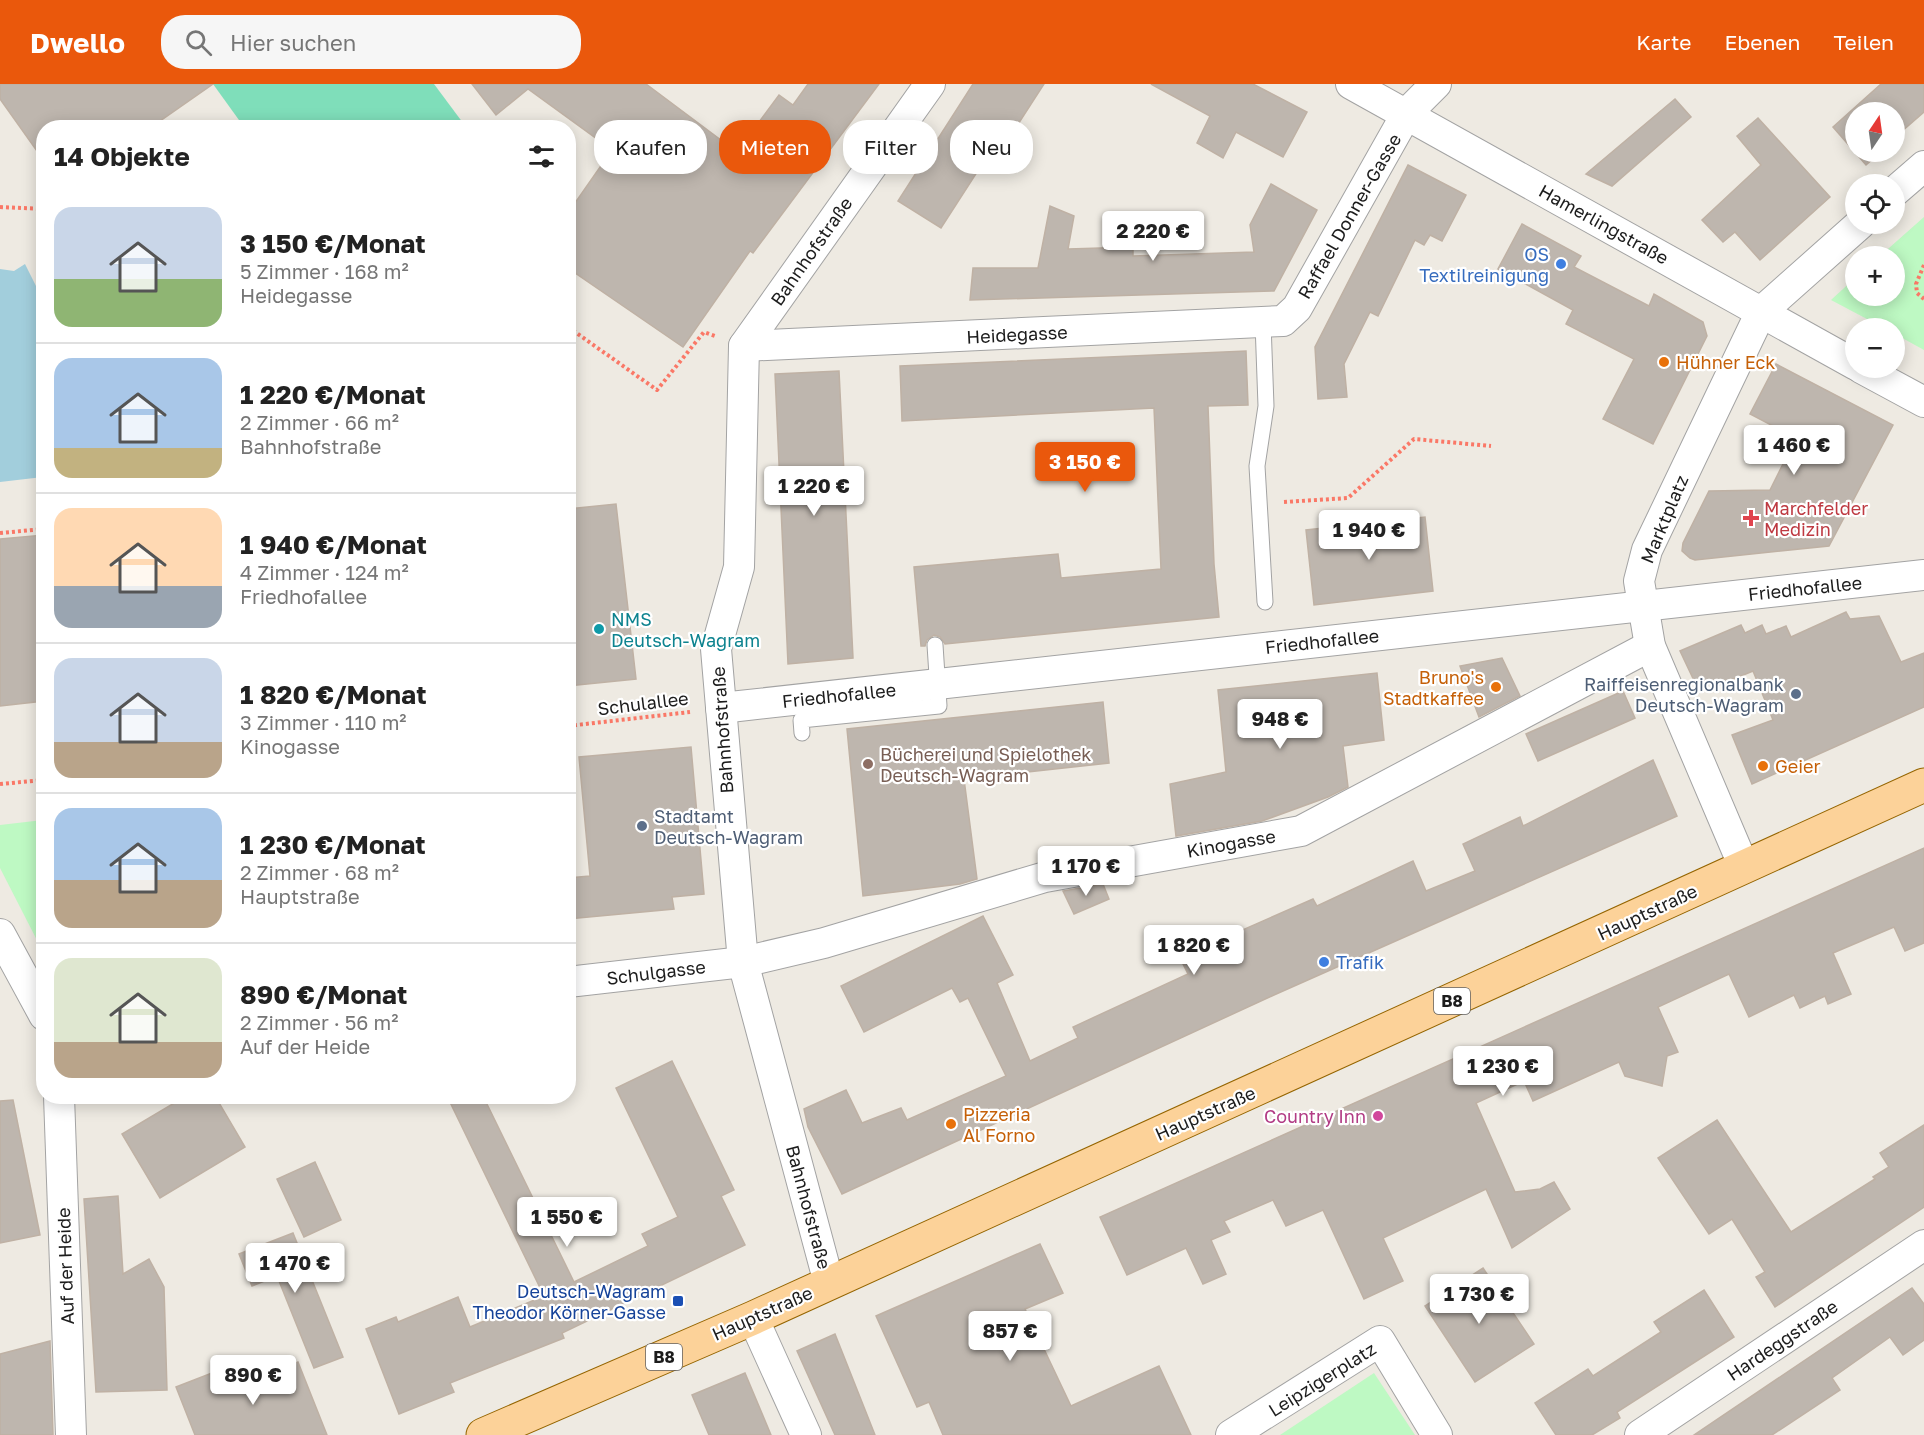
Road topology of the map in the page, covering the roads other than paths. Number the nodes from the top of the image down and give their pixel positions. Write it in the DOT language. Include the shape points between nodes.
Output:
graph roads {
  1 [pos="930,84"];
  2 [pos="1351,84"];
  3 [pos="1436,84"];
  4 [pos="1407,113"];
  5 [pos="1924,166"];
  6 [pos="1905,182"];
  7 [pos="1849,234"];
  8 [pos="1761,312"];
  9 [pos="1275,320"];
  10 [pos="744,346"];
  11 [pos="1845,358"];
  12 [pos="1880,378"];
  13 [pos="1924,402"];
  14 [pos="1924,575"];
  15 [pos="1265,602"];
  16 [pos="1641,606"];
  17 [pos="935,645"];
  18 [pos="1650,646"];
  19 [pos="937,684"];
  20 [pos="721,708"];
  21 [pos="802,733"];
  22 [pos="1924,785"];
  23 [pos="1744,867"];
  24 [pos="0,934"];
  25 [pos="743,962"];
  26 [pos="576,981"];
  27 [pos="36,1000"];
  28 [pos="59,1104"];
  29 [pos="1923,1249"];
  30 [pos="829,1283"];
  31 [pos="753,1318"];
  32 [pos="71,1435"];
  33 [pos="483,1435"];
  34 [pos="806,1435"];
  35 [pos="1231,1435"];
  36 [pos="1437,1435"];
  37 [pos="1640,1435"];
  1 -- 10 [label="street, Bahnhofstraße"];
  2 -- 4 [label="street, Hamerlingstraße"];
  3 -- 4 [label="street, Raffael Donner-Gasse"];
  4 -- 8 [label="street, Hamerlingstraße"];
  4 -- 9 [label="street, Raffael Donner-Gasse" via="1297,308"];
  5 -- 6 [label="street"];
  7 -- 8 [label="street"];
  8 -- 11 [label="street, Hamerlingstraße"];
  8 -- 16 [label="street, Marktplatz" via="1647,550 1639,581"];
  9 -- 10 [label="street, Heidegasse"];
  9 -- 15 [label="lane" via="1257,466"];
  10 -- 20 [label="street, Bahnhofstraße" via="739,567 716,649"];
  12 -- 13 [label="street"];
  14 -- 16 [label="street, Friedhofallee"];
  16 -- 18 [label="street, Marktplatz"];
  16 -- 19 [label="street, Friedhofallee"];
  17 -- 19 [label="lane"];
  18 -- 23 [label="street, Marktplatz"];
  18 -- 25 [label="street, Kinogasse" via="1301,831 1105,861 824,943"];
  19 -- 20 [label="street, Friedhofallee"];
  19 -- 21 [label="lane" via="939,706 801,720"];
  20 -- 25 [label="street, Bahnhofstraße"];
  22 -- 23 [label="main road, Hauptstraße / B8"];
  23 -- 30 [label="main road, Hauptstraße / B8"];
  24 -- 27 [label="street"];
  25 -- 26 [label="street, Schulgasse"];
  25 -- 30 [label="street, Bahnhofstraße"];
  28 -- 32 [label="street, Auf der Heide"];
  29 -- 37 [label="street, Hardeggstraße"];
  30 -- 31 [label="main road, Hauptstraße / B8"];
  31 -- 33 [label="main road, Hauptstraße / B8"];
  31 -- 34 [label="street"];
  35 -- 36 [label="street, Leipzigerplatz" via="1380,1341"];
}
